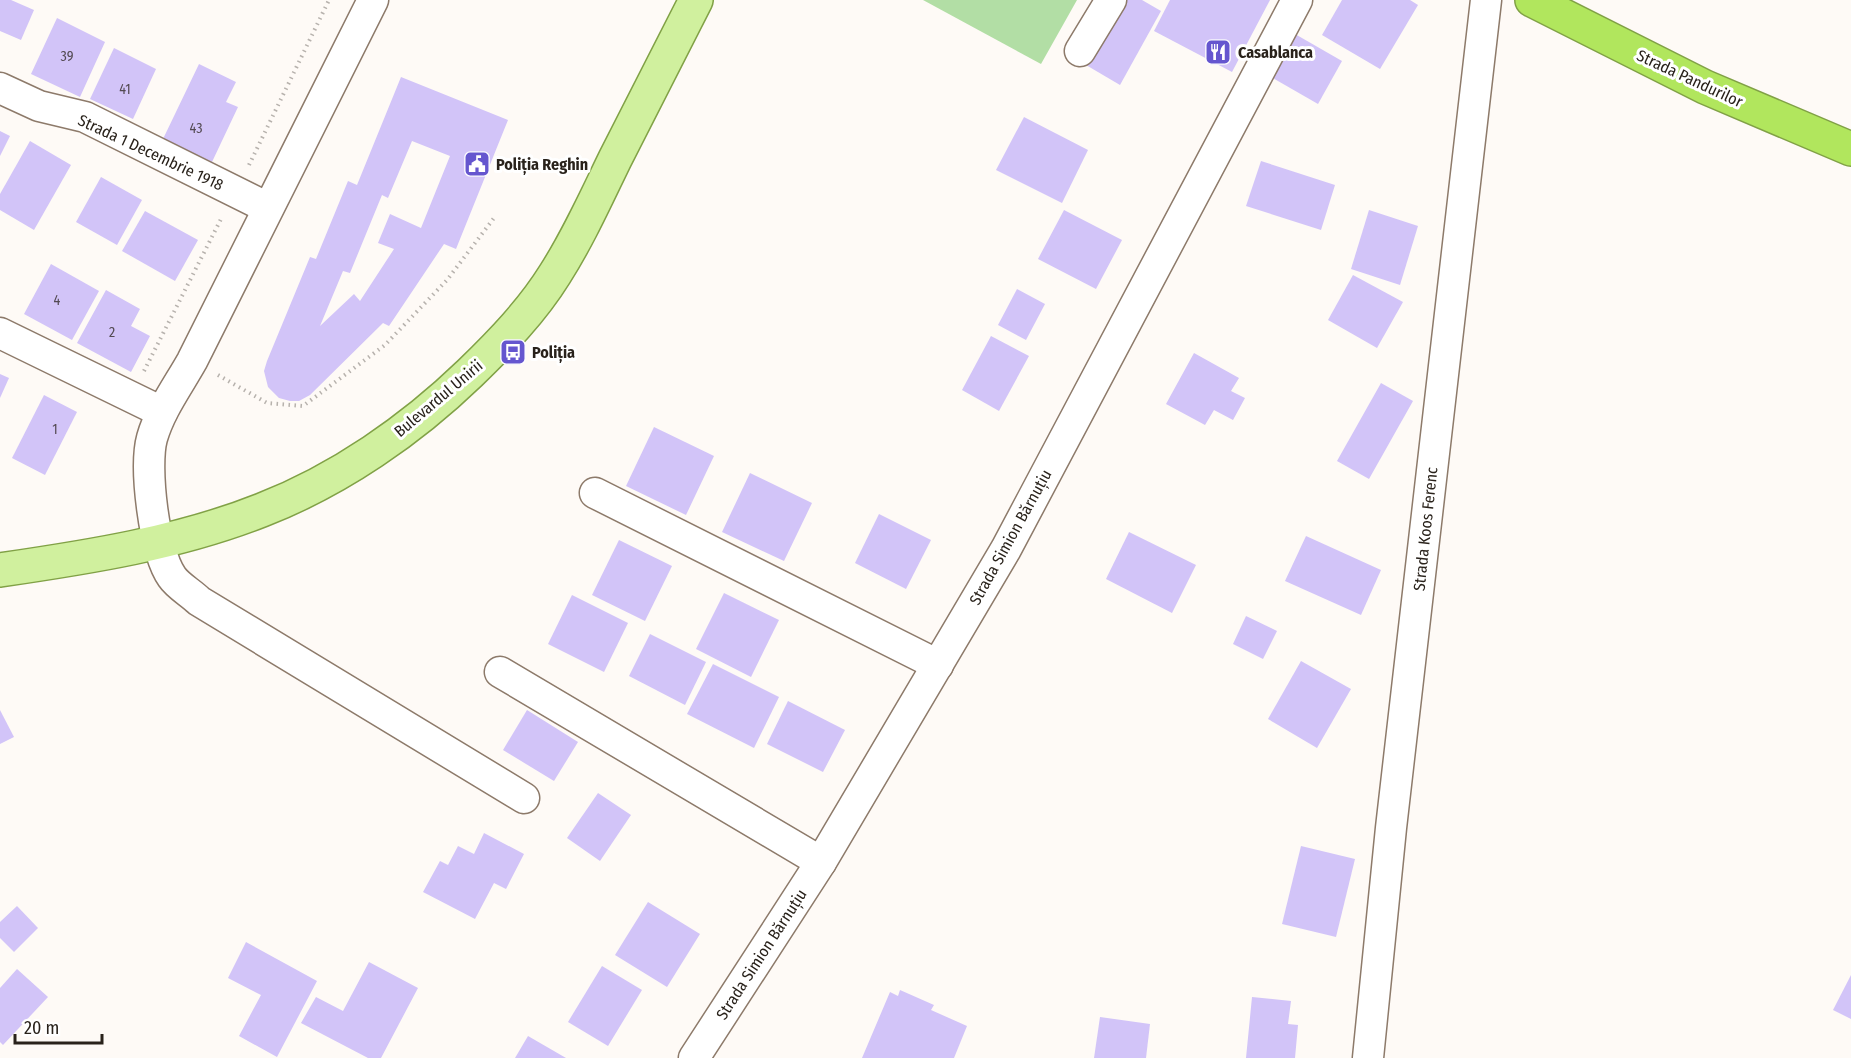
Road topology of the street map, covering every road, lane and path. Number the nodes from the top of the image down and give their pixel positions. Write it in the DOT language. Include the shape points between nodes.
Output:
graph roads {
  1 [pos="329,0"];
  2 [pos="373,0"];
  3 [pos="696,0"];
  4 [pos="1111,0"];
  5 [pos="1298,0"];
  6 [pos="1486,0"];
  7 [pos="1532,0"];
  8 [pos="1080,51"];
  9 [pos="0,88"];
  10 [pos="1851,149"];
  11 [pos="236,192"];
  12 [pos="268,208"];
  13 [pos="494,219"];
  14 [pos="0,333"];
  15 [pos="192,361"];
  16 [pos="130,397"];
  17 [pos="162,412"];
  18 [pos="595,493"];
  19 [pos="158,543"];
  20 [pos="0,570"];
  21 [pos="938,665"];
  22 [pos="500,672"];
  23 [pos="524,798"];
  24 [pos="821,862"];
  25 [pos="694,1058"];
  26 [pos="1368,1058"];
  1 -- 11 [label="path"];
  2 -- 12 [label="street"];
  3 -- 19 [label="main road, Bulevardul Unirii" via="555,275 482,361 421,416 358,461 264,510"];
  4 -- 8 [label="street"];
  5 -- 21 [label="street, Strada Simion Bărnuțiu" via="1006,549"];
  6 -- 26 [label="street, Strada Koos Ferenc"];
  7 -- 10 [label="highway, Strada Pandurilor" via="1705,87"];
  9 -- 11 [label="street, Strada 1 Decembrie 1918" via="39,106 84,117"];
  11 -- 12 [label="street, Strada 1 Decembrie 1918"];
  11 -- 16 [label="path"];
  12 -- 15 [label="street"];
  13 -- 15 [label="path" via="447,280 386,345 303,406 267,403"];
  14 -- 16 [label="street"];
  15 -- 17 [label="street"];
  16 -- 17 [label="street"];
  17 -- 19 [label="street" via="152,439 149,473"];
  18 -- 21 [label="street"];
  19 -- 20 [label="main road, Bulevardul Unirii"];
  19 -- 23 [label="street" via="171,576 199,601"];
  21 -- 24 [label="street, Strada Simion Bărnuțiu"];
  22 -- 24 [label="street"];
  24 -- 25 [label="street, Strada Simion Bărnuțiu"];
}
